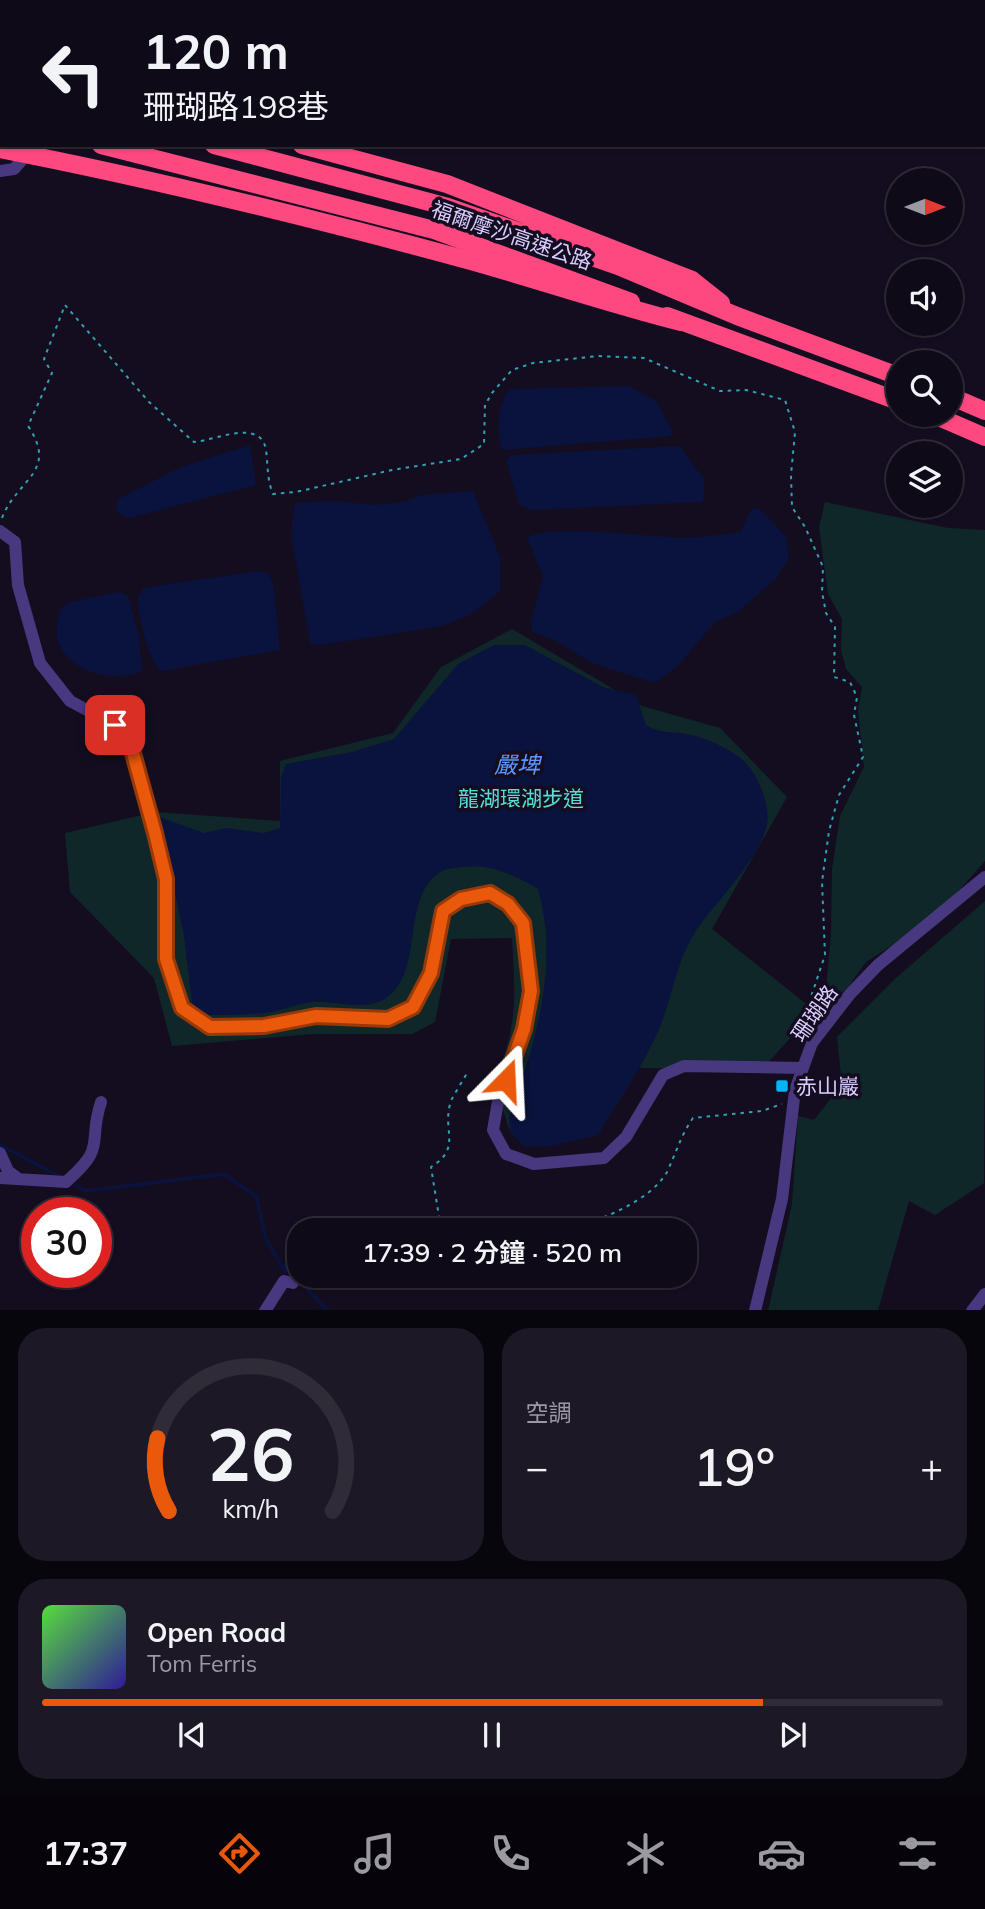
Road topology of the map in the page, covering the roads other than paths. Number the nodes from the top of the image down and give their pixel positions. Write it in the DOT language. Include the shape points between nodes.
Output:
graph roads {
  1 [pos="33,147"];
  2 [pos="109,147"];
  3 [pos="222,147"];
  4 [pos="309,147"];
  5 [pos="0,149"];
  6 [pos="0,171"];
  7 [pos="737,316"];
  8 [pos="681,321"];
  9 [pos="886,372"];
  10 [pos="886,397"];
  11 [pos="963,402"];
  12 [pos="985,411"];
  13 [pos="961,427"];
  14 [pos="985,438"];
  15 [pos="0,531"];
  16 [pos="985,877"];
  17 [pos="802,1069"];
  18 [pos="101,1102"];
  19 [pos="0,1153"];
  20 [pos="0,1178"];
  21 [pos="19,1179"];
  22 [pos="287,1282"];
  23 [pos="985,1294"];
  24 [pos="266,1310"];
  25 [pos="755,1310"];
  26 [pos="973,1310"];
  1 -- 6 [label="street" via="14,169"];
  2 -- 8 [label="highway, 福爾摩沙高速公路, bridge" via="434,230"];
  3 -- 7 [label="highway, 福爾摩沙高速公路" via="448,207 618,266"];
  4 -- 7 [label="highway" via="447,184 692,280"];
  5 -- 8 [label="highway, bridge" via="150,178"];
  7 -- 9 [label="highway, 福爾摩沙高速公路"];
  8 -- 10 [label="highway, 福爾摩沙高速公路"];
  11 -- 12 [label="highway"];
  13 -- 14 [label="highway"];
  15 -- 17 [label="street" via="15,541 18,585 40,663 71,701 115,725 131,746 166,879 166,959 182,1008 210,1027 264,1026 316,1016 388,1019 413,1007 431,973 443,911 461,899 490,893 508,904 523,923 531,991 493,1130 506,1154 534,1164 604,1158 626,1137 663,1075 684,1066"];
  16 -- 17 [label="street, 珊瑚路" via="878,965 821,1029"];
  17 -- 25 [label="street, 珊瑚路" via="793,1100 782,1199"];
  18 -- 21 [label="street" via="95,1150 85,1165 66,1182"];
  19 -- 21 [label="street" via="8,1171"];
  20 -- 21 [label="street"];
  22 -- 24 [label="street"];
  23 -- 26 [label="street"];
}
